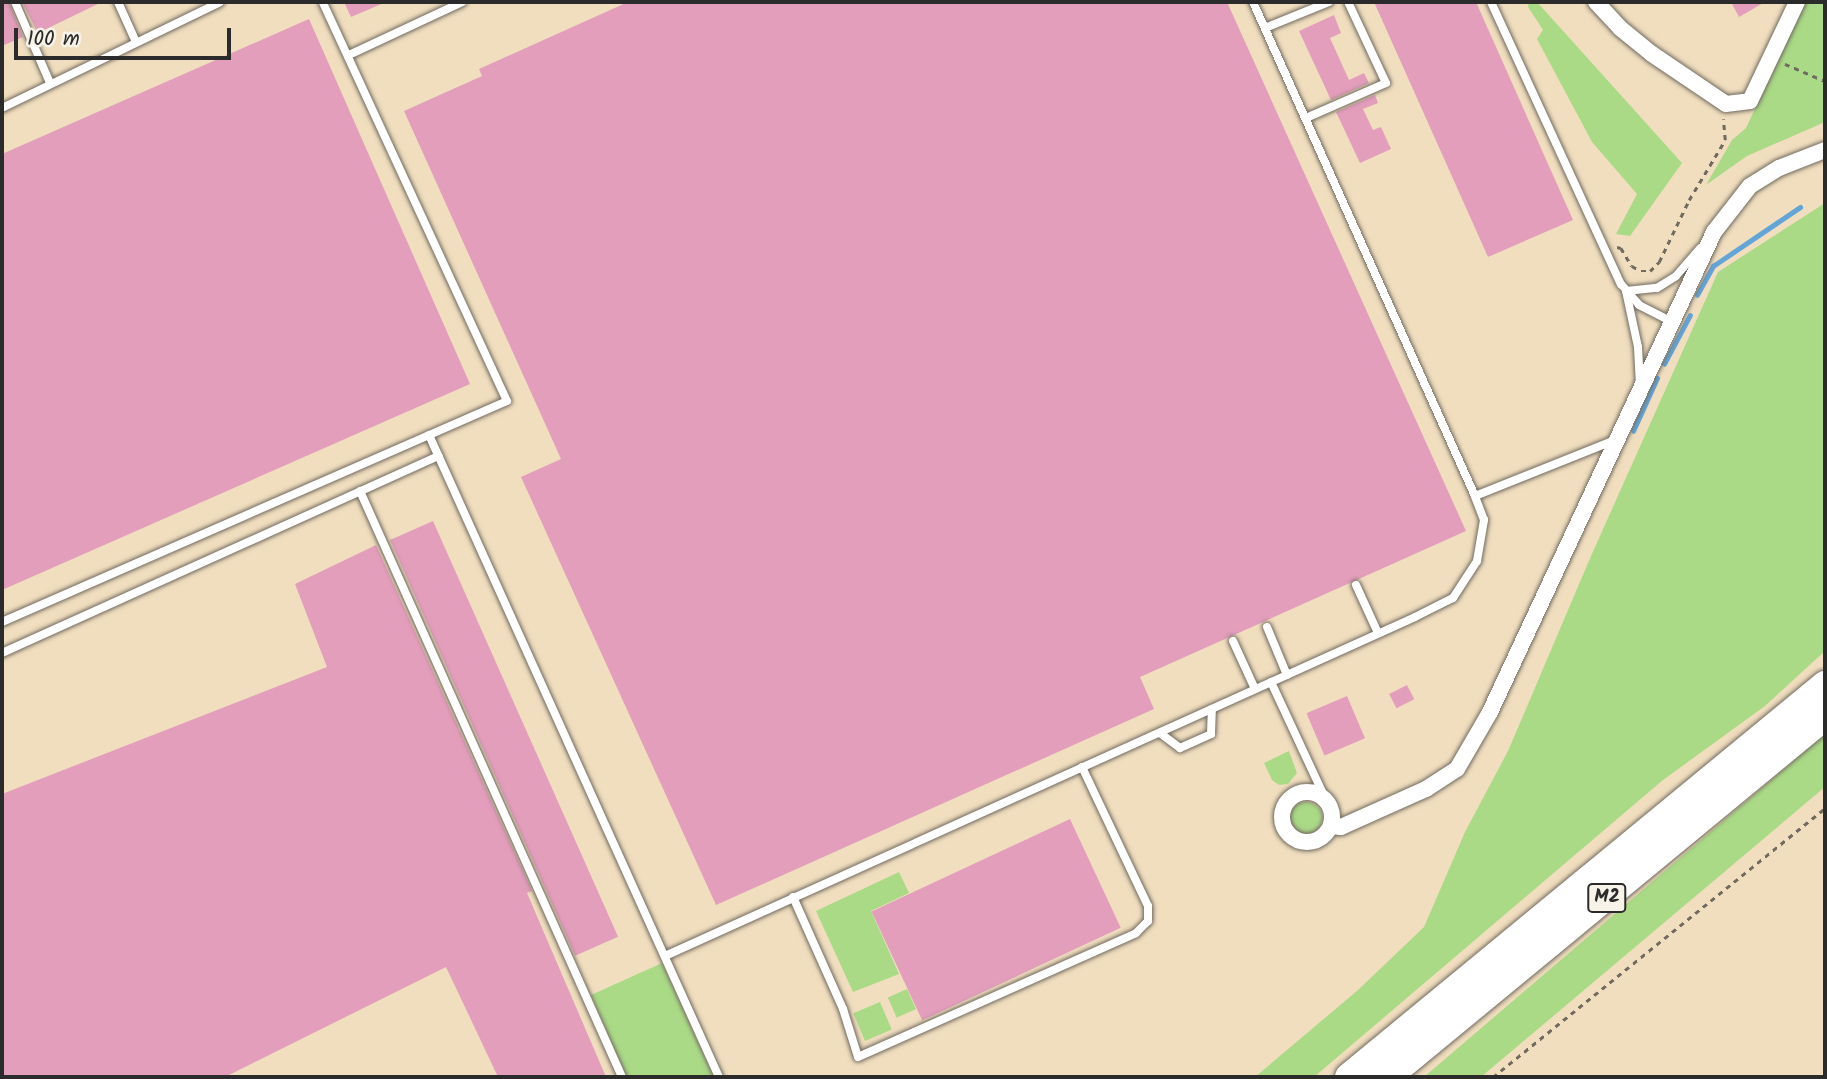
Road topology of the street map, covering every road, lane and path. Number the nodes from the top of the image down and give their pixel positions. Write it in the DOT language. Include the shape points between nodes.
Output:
graph roads {
  1 [pos="15,2"];
  2 [pos="118,2"];
  3 [pos="323,2"];
  4 [pos="437,2"];
  5 [pos="462,2"];
  6 [pos="1253,2"];
  7 [pos="1329,2"];
  8 [pos="1348,2"];
  9 [pos="1491,2"];
  10 [pos="1596,2"];
  11 [pos="1797,2"];
  12 [pos="214,3"];
  13 [pos="442,11"];
  14 [pos="1265,28"];
  15 [pos="136,42"];
  16 [pos="349,55"];
  17 [pos="1786,64"];
  18 [pos="1825,81"];
  19 [pos="50,83"];
  20 [pos="2,108"];
  21 [pos="1722,109"];
  22 [pos="1306,118"];
  23 [pos="1825,150"];
  24 [pos="1714,232"];
  25 [pos="1608,251"];
  26 [pos="1626,291"];
  27 [pos="1671,321"];
  28 [pos="1639,390"];
  29 [pos="429,435"];
  30 [pos="1617,439"];
  31 [pos="439,456"];
  32 [pos="360,491"];
  33 [pos="1475,496"];
  34 [pos="1356,585"];
  35 [pos="2,622"];
  36 [pos="1267,627"];
  37 [pos="1378,634"];
  38 [pos="1233,641"];
  39 [pos="2,653"];
  40 [pos="1287,675"];
  41 [pos="1271,682"];
  42 [pos="1825,685"];
  43 [pos="1255,689"];
  44 [pos="1212,709"];
  45 [pos="1825,716"];
  46 [pos="1160,733"];
  47 [pos="1082,767"];
  48 [pos="1326,800"];
  49 [pos="1825,808"];
  50 [pos="1331,826"];
  51 [pos="793,897"];
  52 [pos="666,956"];
  53 [pos="622,1077"];
  54 [pos="719,1077"];
  55 [pos="1349,1077"];
  56 [pos="1387,1077"];
  57 [pos="1493,1077"];
  1 -- 19 [label="lane"];
  2 -- 15 [label="lane"];
  3 -- 16 [label="lane"];
  4 -- 13 [label="lane"];
  5 -- 13 [label="lane"];
  6 -- 14 [label="lane"];
  7 -- 14 [label="lane"];
  8 -- 22 [label="lane" via="1386,83"];
  9 -- 25 [label="lane"];
  10 -- 11 [label="street" via="1652,54 1726,104 1750,101"];
  12 -- 15 [label="lane"];
  13 -- 16 [label="lane"];
  14 -- 22 [label="lane"];
  15 -- 19 [label="lane"];
  16 -- 29 [label="lane" via="507,401"];
  17 -- 18 [label="path"];
  19 -- 20 [label="lane"];
  21 -- 25 [label="path" via="1725,140 1659,262 1650,271 1641,271 1621,248"];
  22 -- 33 [label="lane"];
  23 -- 24 [label="street" via="1779,168 1750,186"];
  24 -- 26 [label="lane" via="1676,276 1657,288"];
  24 -- 27 [label="street"];
  25 -- 26 [label="lane"];
  26 -- 27 [label="lane" via="1650,313"];
  26 -- 28 [label="lane" via="1641,368"];
  27 -- 28 [label="street"];
  28 -- 30 [label="street"];
  29 -- 31 [label="lane"];
  29 -- 35 [label="lane"];
  30 -- 33 [label="lane"];
  30 -- 50 [label="street" via="1490,712 1457,769 1426,789 1342,827"];
  31 -- 32 [label="lane"];
  31 -- 52 [label="lane"];
  32 -- 39 [label="lane"];
  32 -- 53 [label="lane"];
  33 -- 37 [label="lane" via="1484,520 1477,561 1453,598"];
  34 -- 37 [label="lane"];
  36 -- 40 [label="lane"];
  37 -- 40 [label="lane"];
  38 -- 43 [label="lane"];
  40 -- 41 [label="lane"];
  41 -- 43 [label="lane"];
  41 -- 48 [label="lane"];
  42 -- 55 [label="highway, M2"];
  43 -- 44 [label="lane"];
  44 -- 46 [label="lane"];
  44 -- 46 [label="lane" via="1211,734 1180,748"];
  45 -- 56 [label="highway, M2"];
  46 -- 47 [label="lane"];
  47 -- 51 [label="lane"];
  47 -- 51 [label="lane" via="1148,906 1148,921 1136,933 858,1057 844,1009"];
  48 -- 50 [label="street"];
  48 -- 50 [label="street" via="1312,792 1295,794 1284,806 1282,823 1292,837 1307,842 1322,838"];
  49 -- 57 [label="path"];
  51 -- 52 [label="lane"];
  52 -- 54 [label="lane"];
}
